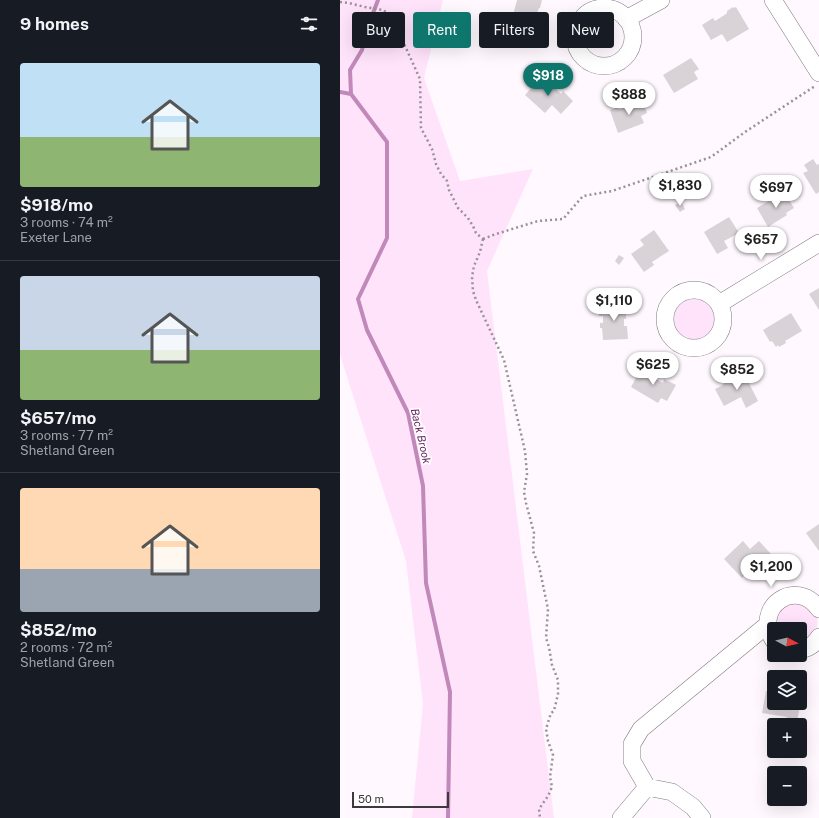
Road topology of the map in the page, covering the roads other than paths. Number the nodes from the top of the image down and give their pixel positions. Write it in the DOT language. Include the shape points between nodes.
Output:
graph roads {
  1 [pos="661,0"];
  2 [pos="773,0"];
  3 [pos="626,18"];
  4 [pos="817,79"];
  5 [pos="819,243"];
  6 [pos="719,304"];
  7 [pos="818,604"];
  8 [pos="767,622"];
  9 [pos="767,625"];
  10 [pos="819,637"];
  11 [pos="807,648"];
  12 [pos="647,787"];
  13 [pos="621,818"];
  14 [pos="702,818"];
  1 -- 3 [label="street"];
  2 -- 4 [label="street"];
  5 -- 6 [label="street"];
  7 -- 8 [label="street" via="798,595 788,596 772,607"];
  9 -- 12 [label="street" via="640,729 632,744 632,761"];
  10 -- 11 [label="street"];
  12 -- 13 [label="street"];
  12 -- 14 [label="street" via="672,792 693,807"];
}
